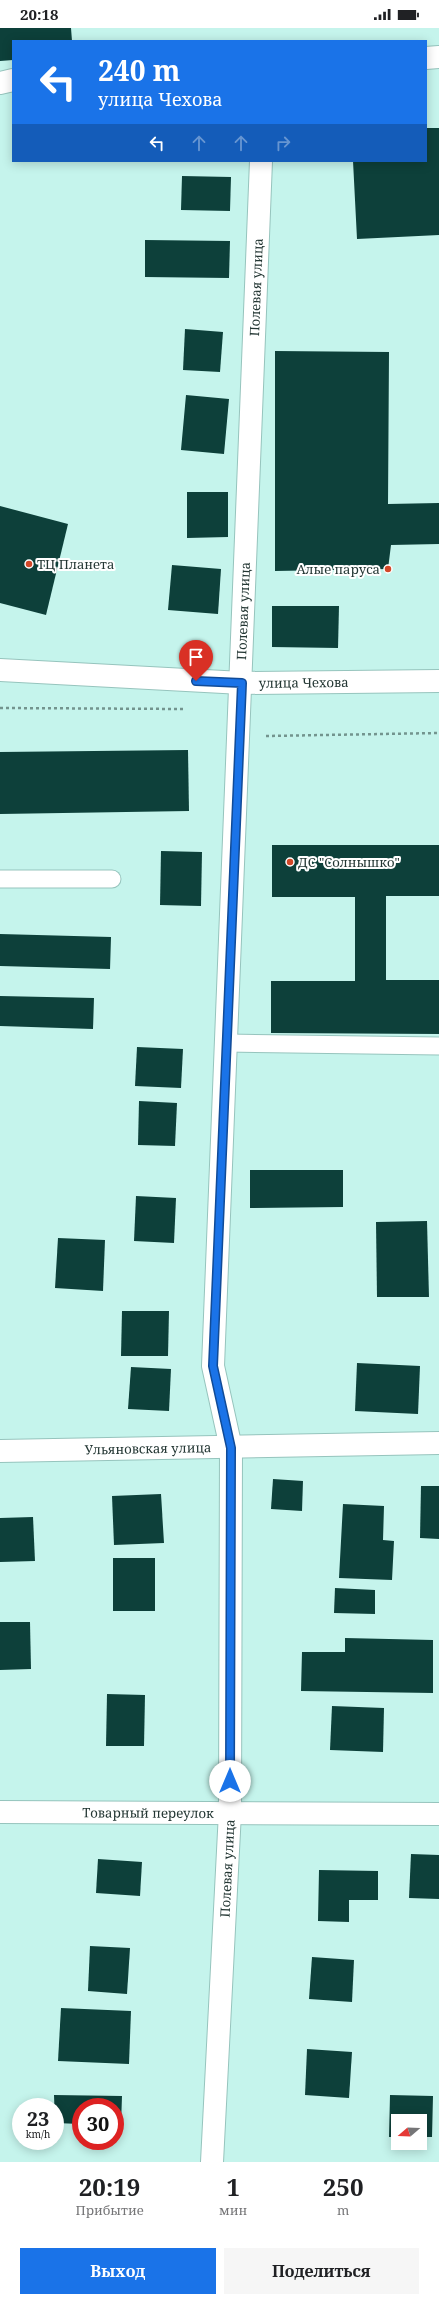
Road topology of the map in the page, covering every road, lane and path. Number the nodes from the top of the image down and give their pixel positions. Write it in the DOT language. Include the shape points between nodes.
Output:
graph roads {
  1 [pos="439,57"];
  2 [pos="427,58"];
  3 [pos="12,80"];
  4 [pos="0,83"];
  5 [pos="261,162"];
  6 [pos="0,670"];
  7 [pos="439,681"];
  8 [pos="242,683"];
  9 [pos="0,879"];
  10 [pos="112,879"];
  11 [pos="227,1043"];
  12 [pos="439,1046"];
  13 [pos="439,1443"];
  14 [pos="231,1448"];
  15 [pos="0,1451"];
  16 [pos="0,1812"];
  17 [pos="230,1812"];
  18 [pos="439,1814"];
  19 [pos="212,2162"];
  1 -- 2 [label="street"];
  3 -- 4 [label="street"];
  5 -- 8 [label="street, Полевая улица"];
  6 -- 8 [label="street, улица Чехова"];
  7 -- 8 [label="street, улица Чехова"];
  8 -- 11 [label="street, Полевая улица"];
  9 -- 10 [label="lane"];
  11 -- 12 [label="lane"];
  11 -- 14 [label="street, Полевая улица" via="213,1366"];
  13 -- 14 [label="street, Ульяновская улица"];
  14 -- 15 [label="street, Ульяновская улица"];
  14 -- 17 [label="street, Полевая улица"];
  16 -- 17 [label="street, Товарный переулок"];
  17 -- 18 [label="street, Товарный переулок"];
  17 -- 19 [label="street, Полевая улица"];
}
